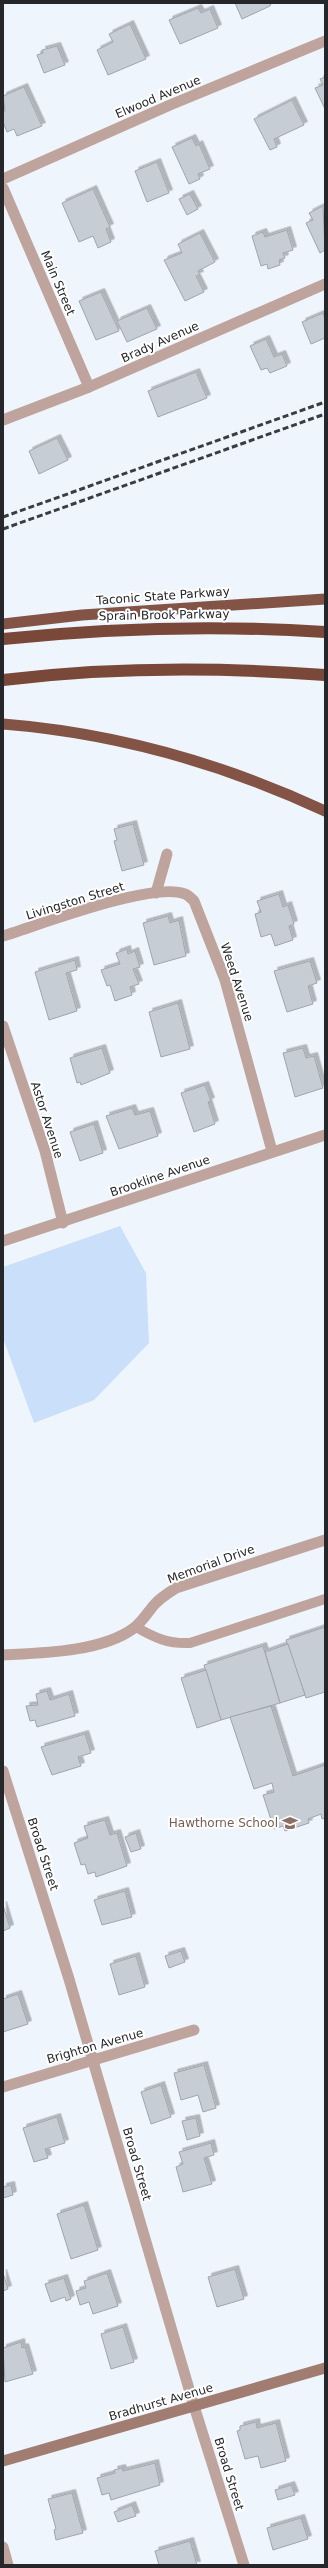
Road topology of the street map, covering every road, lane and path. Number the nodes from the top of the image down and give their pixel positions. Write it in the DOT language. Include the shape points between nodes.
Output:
graph roads {
  1 [pos="325,41"];
  2 [pos="3,179"];
  3 [pos="3,188"];
  4 [pos="325,284"];
  5 [pos="89,387"];
  6 [pos="3,420"];
  7 [pos="325,599"];
  8 [pos="3,624"];
  9 [pos="325,632"];
  10 [pos="3,639"];
  11 [pos="325,675"];
  12 [pos="3,680"];
  13 [pos="3,724"];
  14 [pos="325,810"];
  15 [pos="168,854"];
  16 [pos="156,893"];
  17 [pos="3,936"];
  18 [pos="3,1026"];
  19 [pos="325,1135"];
  20 [pos="272,1151"];
  21 [pos="63,1223"];
  22 [pos="3,1242"];
  23 [pos="325,1540"];
  24 [pos="325,1599"];
  25 [pos="136,1627"];
  26 [pos="3,1655"];
  27 [pos="3,1771"];
  28 [pos="194,2030"];
  29 [pos="93,2060"];
  30 [pos="3,2087"];
  31 [pos="325,2368"];
  32 [pos="194,2406"];
  33 [pos="3,2461"];
  34 [pos="3,2547"];
  35 [pos="8,2565"];
  36 [pos="244,2565"];
  1 -- 2 [label="street, Elwood Avenue" via="170,105"];
  3 -- 5 [label="street, Main Street"];
  4 -- 5 [label="street, Brady Avenue"];
  5 -- 6 [label="street, Brady Avenue"];
  7 -- 8 [label="highway, Taconic State Parkway" via="90,614"];
  9 -- 10 [label="highway, Sprain Brook Parkway" via="174,628 95,631"];
  11 -- 12 [label="highway" via="219,670 148,670"];
  13 -- 14 [label="highway" via="112,738 181,755 253,779"];
  15 -- 16 [label="street"];
  16 -- 17 [label="street, Livingston Street" via="130,897"];
  16 -- 20 [label="street, Weed Avenue" via="168,891 185,894 194,901 225,980"];
  18 -- 21 [label="street, Astor Avenue" via="44,1151"];
  19 -- 20 [label="street, Brookline Avenue"];
  20 -- 21 [label="street, Brookline Avenue"];
  21 -- 22 [label="street, Brookline Avenue"];
  23 -- 25 [label="street, Memorial Drive" via="176,1588 155,1603"];
  24 -- 25 [label="lane" via="190,1643 172,1644"];
  25 -- 26 [label="street, Memorial Drive" via="122,1636 100,1643 40,1653"];
  27 -- 29 [label="street, Broad Street"];
  28 -- 29 [label="street, Brighton Avenue"];
  29 -- 30 [label="street, Brighton Avenue"];
  29 -- 32 [label="street, Broad Street"];
  31 -- 32 [label="main road, Bradhurst Avenue"];
  32 -- 33 [label="main road, Bradhurst Avenue"];
  32 -- 36 [label="street, Broad Street"];
  34 -- 35 [label="street"];
}
